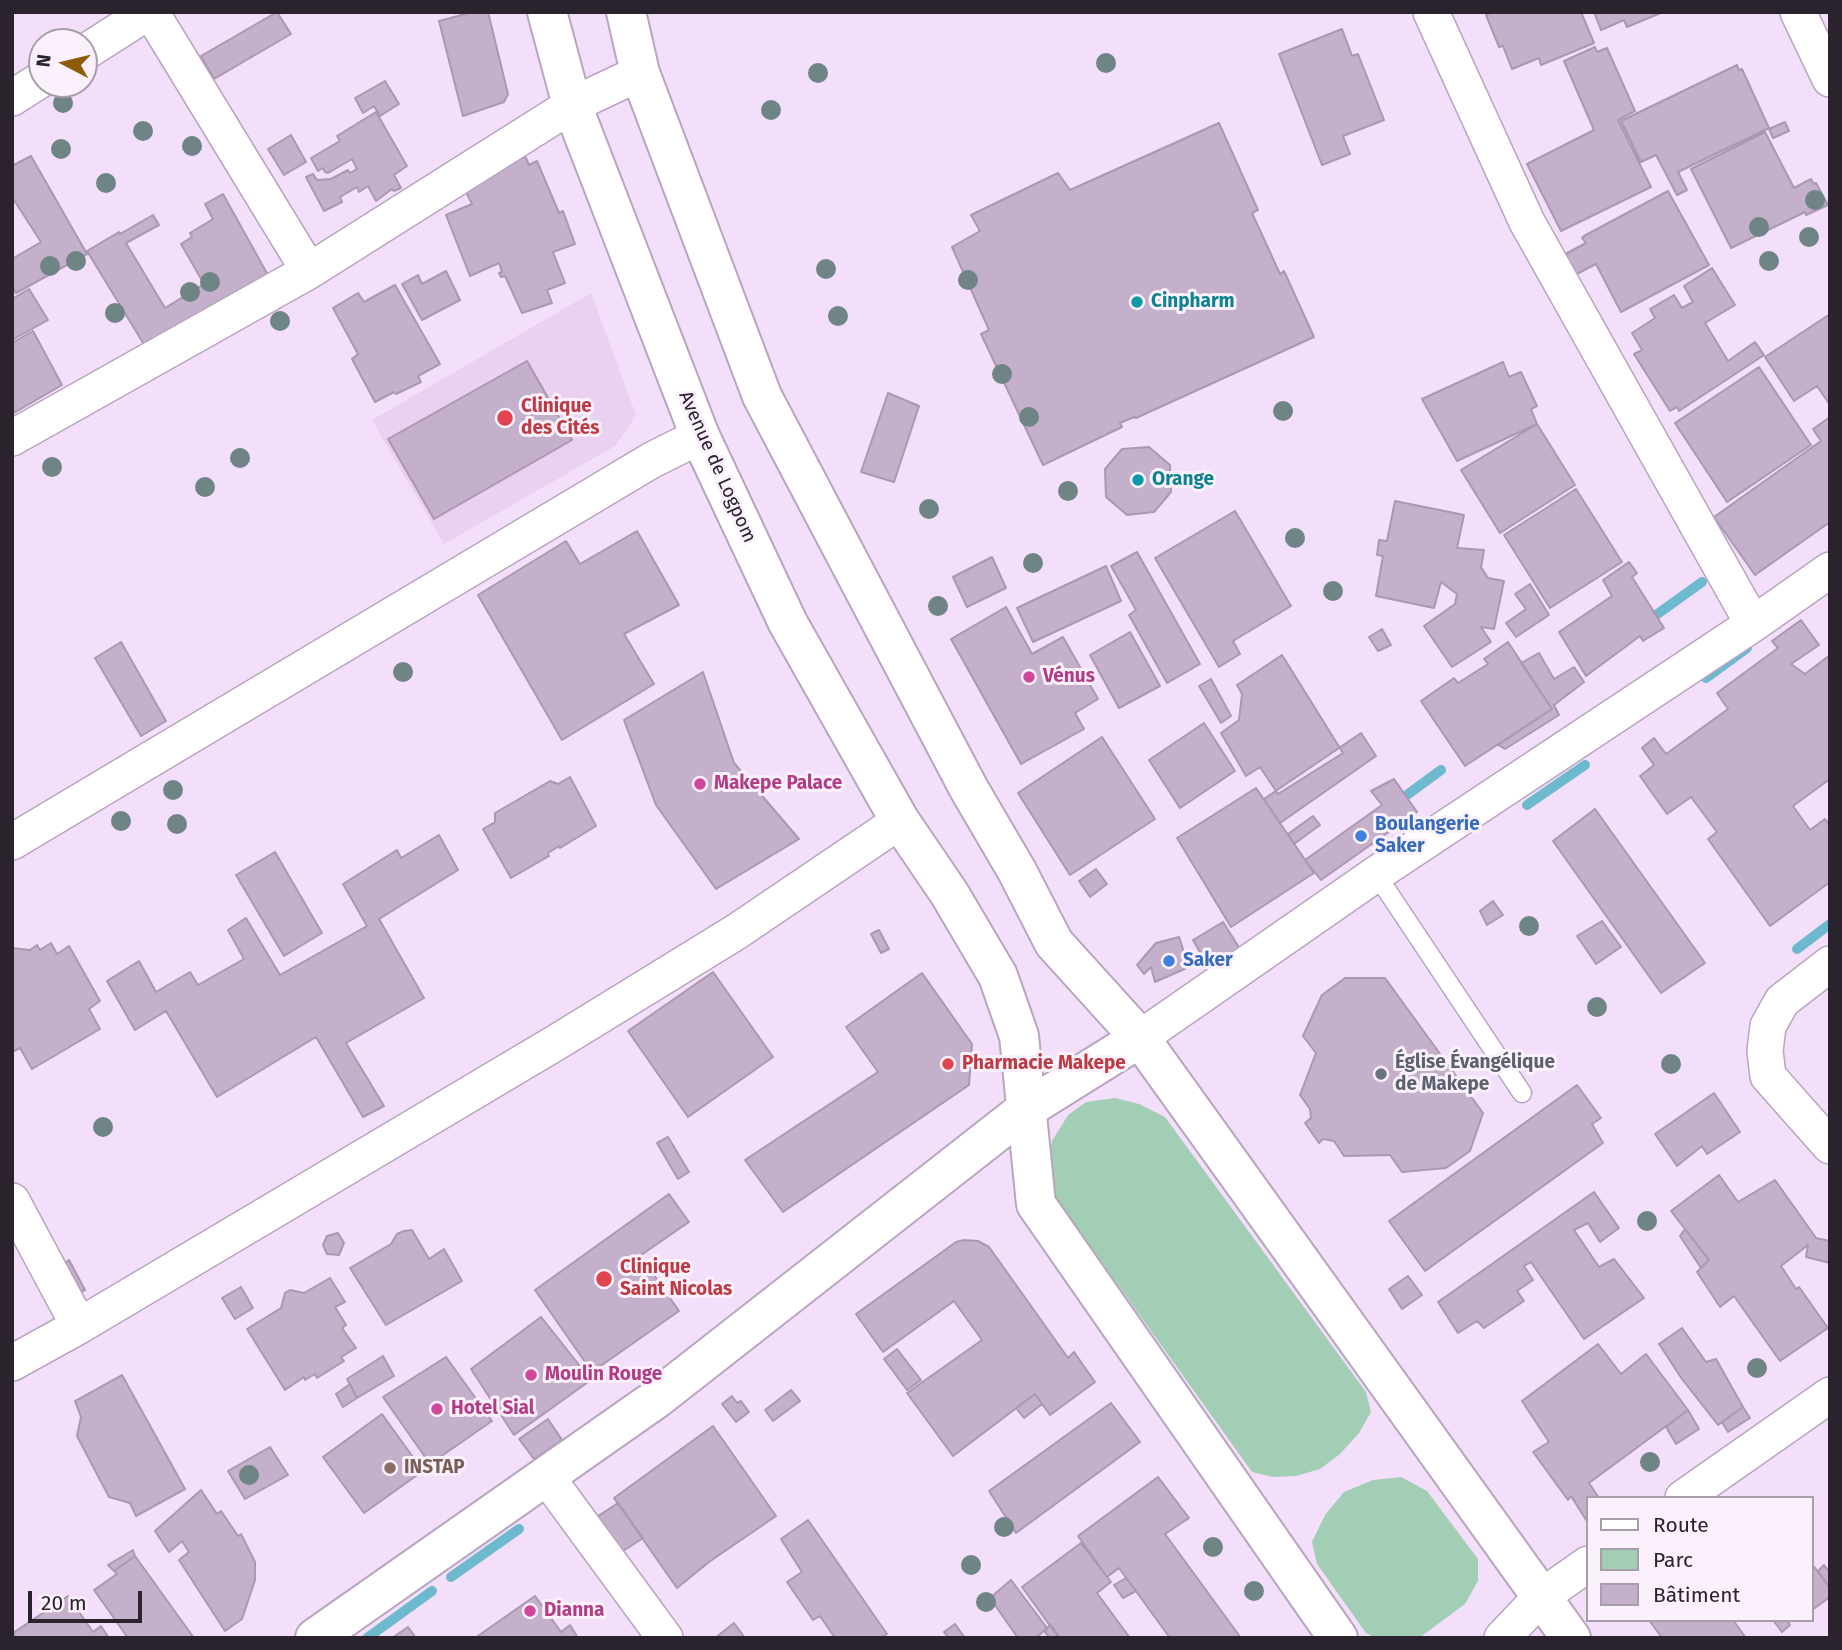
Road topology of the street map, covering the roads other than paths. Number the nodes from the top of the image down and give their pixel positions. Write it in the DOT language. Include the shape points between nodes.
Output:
graph roads {
  1 [pos="150,12"];
  2 [pos="547,12"];
  3 [pos="626,12"];
  4 [pos="1431,12"];
  5 [pos="1798,12"];
  6 [pos="98,44"];
  7 [pos="640,73"];
  8 [pos="1830,79"];
  9 [pos="28,88"];
  10 [pos="12,98"];
  11 [pos="572,106"];
  12 [pos="309,271"];
  13 [pos="700,436"];
  14 [pos="12,438"];
  15 [pos="1830,570"];
  16 [pos="1753,624"];
  17 [pos="900,821"];
  18 [pos="12,842"];
  19 [pos="1376,874"];
  20 [pos="1830,964"];
  21 [pos="1140,1038"];
  22 [pos="1522,1093"];
  23 [pos="1026,1110"];
  24 [pos="1830,1146"];
  25 [pos="12,1201"];
  26 [pos="79,1326"];
  27 [pos="12,1363"];
  28 [pos="1830,1395"];
  29 [pos="546,1476"];
  30 [pos="1686,1496"];
  31 [pos="1587,1565"];
  32 [pos="1541,1597"];
  33 [pos="315,1638"];
  34 [pos="664,1638"];
  35 [pos="1338,1638"];
  36 [pos="1502,1638"];
  37 [pos="1571,1638"];
  1 -- 6 [label="street"];
  1 -- 12 [label="street"];
  2 -- 11 [label="main road, Avenue de Logpom"];
  3 -- 7 [label="main road"];
  4 -- 16 [label="street" via="1527,222"];
  5 -- 8 [label="street"];
  7 -- 11 [label="street"];
  7 -- 21 [label="main road" via="762,396 1054,943"];
  9 -- 10 [label="street"];
  11 -- 12 [label="street"];
  11 -- 13 [label="main road, Avenue de Logpom"];
  12 -- 14 [label="street"];
  13 -- 17 [label="main road, Avenue de Logpom" via="788,623"];
  13 -- 18 [label="street" via="640,467"];
  15 -- 16 [label="street"];
  16 -- 19 [label="street"];
  17 -- 23 [label="main road, Avenue de Logpom" via="998,976 1019,1036"];
  17 -- 26 [label="street" via="688,962"];
  19 -- 21 [label="street"];
  19 -- 22 [label="lane"];
  20 -- 24 [label="street" via="1782,1000 1768,1026 1765,1051 1768,1076"];
  21 -- 23 [label="main road"];
  21 -- 32 [label="main road"];
  23 -- 29 [label="main road" via="656,1399"];
  23 -- 35 [label="main road, Avenue de Logpom" via="1036,1204"];
  25 -- 26 [label="street"];
  26 -- 27 [label="street"];
  28 -- 30 [label="street"];
  29 -- 33 [label="main road"];
  29 -- 34 [label="street"];
  31 -- 32 [label="street"];
  32 -- 36 [label="street"];
  32 -- 37 [label="main road"];
}
